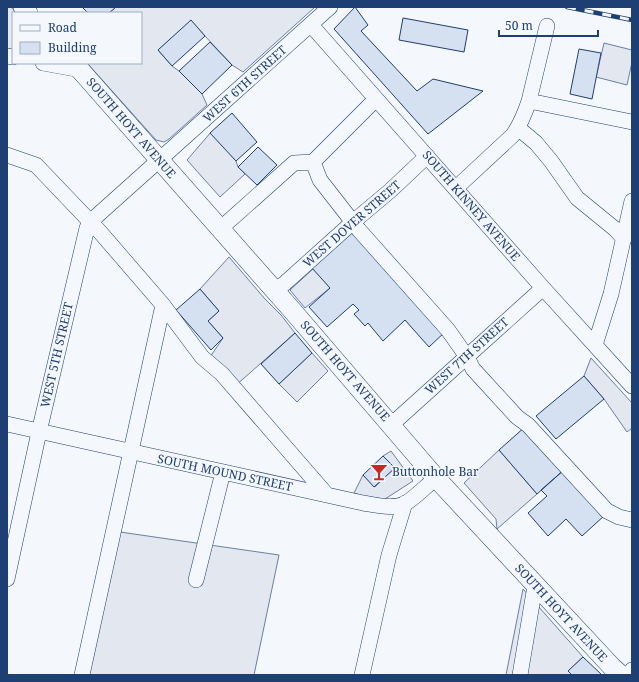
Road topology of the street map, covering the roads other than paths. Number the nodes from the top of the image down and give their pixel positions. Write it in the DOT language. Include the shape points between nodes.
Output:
graph roads {
  1 [pos="330,7"];
  2 [pos="311,25"];
  3 [pos="547,26"];
  4 [pos="52,64"];
  5 [pos="77,67"];
  6 [pos="376,99"];
  7 [pos="529,101"];
  8 [pos="632,122"];
  9 [pos="518,128"];
  10 [pos="7,155"];
  11 [pos="427,156"];
  12 [pos="159,159"];
  13 [pos="313,162"];
  14 [pos="456,188"];
  15 [pos="632,201"];
  16 [pos="90,222"];
  17 [pos="353,222"];
  18 [pos="220,229"];
  19 [pos="624,239"];
  20 [pos="543,288"];
  21 [pos="275,290"];
  22 [pos="163,305"];
  23 [pos="595,345"];
  24 [pos="467,357"];
  25 [pos="632,386"];
  26 [pos="7,424"];
  27 [pos="391,425"];
  28 [pos="39,432"];
  29 [pos="130,452"];
  30 [pos="222,472"];
  31 [pos="436,478"];
  32 [pos="327,495"];
  33 [pos="405,503"];
  34 [pos="632,520"];
  35 [pos="7,579"];
  36 [pos="196,580"];
  37 [pos="536,586"];
  38 [pos="632,670"];
  39 [pos="82,675"];
  40 [pos="362,675"];
  41 [pos="520,675"];
  42 [pos="620,675"];
  43 [pos="631,675"];
  1 -- 2 [label="street, WEST 6TH STREET"];
  2 -- 6 [label="street, SOUTH KINNEY AVENUE"];
  2 -- 12 [label="street, WEST 6TH STREET"];
  3 -- 7 [label="street"];
  4 -- 5 [label="street"];
  5 -- 12 [label="main road, SOUTH HOYT AVENUE"];
  6 -- 11 [label="street, SOUTH KINNEY AVENUE"];
  6 -- 13 [label="street"];
  7 -- 8 [label="street"];
  7 -- 9 [label="street"];
  9 -- 14 [label="street"];
  9 -- 19 [label="street" via="536,143 577,198"];
  10 -- 16 [label="street" via="36,165"];
  11 -- 14 [label="street, SOUTH KINNEY AVENUE"];
  11 -- 17 [label="street, WEST DOVER STREET"];
  12 -- 16 [label="street"];
  12 -- 18 [label="main road, SOUTH HOYT AVENUE"];
  13 -- 17 [label="street" via="320,180"];
  13 -- 18 [label="street" via="294,163"];
  14 -- 20 [label="street, SOUTH KINNEY AVENUE"];
  15 -- 19 [label="street"];
  16 -- 22 [label="street"];
  16 -- 28 [label="street, WEST 5TH STREET"];
  17 -- 21 [label="street, WEST DOVER STREET"];
  17 -- 24 [label="street" via="430,308"];
  18 -- 21 [label="main road, SOUTH HOYT AVENUE"];
  19 -- 23 [label="street"];
  20 -- 23 [label="street, SOUTH KINNEY AVENUE"];
  20 -- 24 [label="street, WEST 7TH STREET"];
  21 -- 27 [label="main road, SOUTH HOYT AVENUE"];
  22 -- 29 [label="street"];
  22 -- 32 [label="street" via="202,357 222,374"];
  23 -- 25 [label="street, SOUTH KINNEY AVENUE"];
  24 -- 27 [label="street, WEST 7TH STREET"];
  24 -- 34 [label="street" via="473,369 487,385 517,417 528,424 607,511"];
  26 -- 28 [label="street, SOUTH MOUND STREET"];
  27 -- 31 [label="main road, SOUTH HOYT AVENUE"];
  28 -- 29 [label="street, SOUTH MOUND STREET"];
  28 -- 35 [label="street, WEST 5TH STREET"];
  29 -- 30 [label="street, SOUTH MOUND STREET"];
  29 -- 39 [label="street"];
  30 -- 32 [label="street, SOUTH MOUND STREET"];
  30 -- 36 [label="street"];
  31 -- 33 [label="street"];
  31 -- 37 [label="main road, SOUTH HOYT AVENUE"];
  32 -- 33 [label="street, SOUTH MOUND STREET" via="383,506"];
  33 -- 40 [label="street" via="389,554"];
  37 -- 41 [label="street"];
  37 -- 42 [label="main road, SOUTH HOYT AVENUE"];
  38 -- 43 [label="street"];
}
